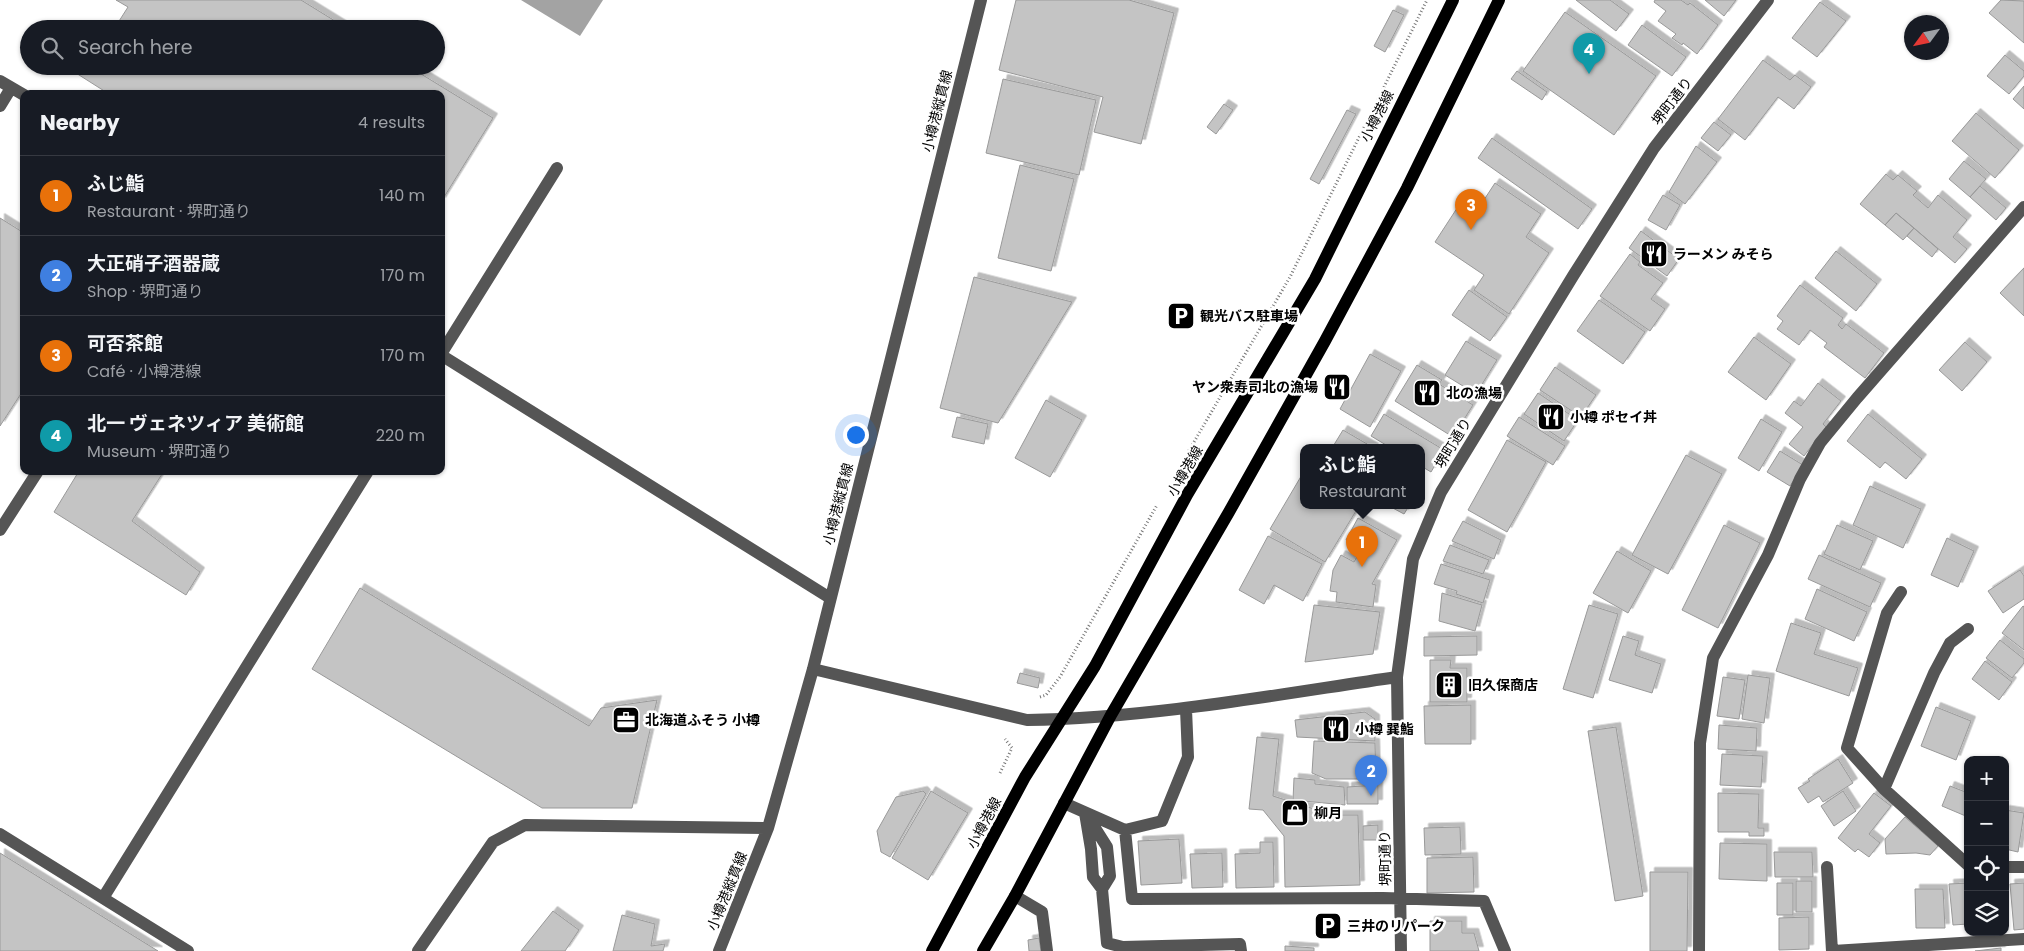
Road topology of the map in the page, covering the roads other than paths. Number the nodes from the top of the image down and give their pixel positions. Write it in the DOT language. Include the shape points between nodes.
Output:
graph roads {
  1 [pos="981,0"];
  2 [pos="1453,0"];
  3 [pos="1499,0"];
  4 [pos="1768,0"];
  5 [pos="0,81"];
  6 [pos="11,88"];
  7 [pos="20,94"];
  8 [pos="0,106"];
  9 [pos="557,168"];
  10 [pos="2024,207"];
  11 [pos="445,349"];
  12 [pos="445,357"];
  13 [pos="35,475"];
  14 [pos="366,475"];
  15 [pos="0,530"];
  16 [pos="1901,592"];
  17 [pos="830,598"];
  18 [pos="1968,629"];
  19 [pos="813,669"];
  20 [pos="1397,677"];
  21 [pos="1186,709"];
  22 [pos="1111,715"];
  23 [pos="1060,719"];
  24 [pos="1884,789"];
  25 [pos="1064,803"];
  26 [pos="1085,813"];
  27 [pos="768,828"];
  28 [pos="1125,830"];
  29 [pos="0,834"];
  30 [pos="1964,861"];
  31 [pos="1827,867"];
  32 [pos="2009,867"];
  33 [pos="2024,867"];
  34 [pos="1015,896"];
  35 [pos="103,898"];
  36 [pos="1401,898"];
  37 [pos="2024,939"];
  38 [pos="188,951"];
  39 [pos="418,951"];
  40 [pos="719,951"];
  41 [pos="932,951"];
  42 [pos="983,951"];
  43 [pos="1047,951"];
  44 [pos="1241,951"];
  45 [pos="1401,951"];
  46 [pos="1505,951"];
  47 [pos="1699,951"];
  48 [pos="1833,951"];
  1 -- 17 [label="street, 小樽港縦貫線"];
  2 -- 23 [label="main road, 小樽港線" via="1315,279 1187,495 1095,666"];
  3 -- 22 [label="main road" via="1407,188 1326,341"];
  4 -- 20 [label="street, 堺町通り" via="1654,148 1441,492 1413,559"];
  5 -- 6 [label="street"];
  6 -- 7 [label="street"];
  6 -- 8 [label="street"];
  9 -- 11 [label="street"];
  10 -- 47 [label="street" via="1820,443 1800,479 1768,556 1713,658 1700,743"];
  12 -- 17 [label="street"];
  13 -- 15 [label="street"];
  14 -- 35 [label="street"];
  16 -- 24 [label="street" via="1887,612 1847,748"];
  17 -- 19 [label="street, 小樽港縦貫線"];
  18 -- 24 [label="street" via="1950,643 1934,672"];
  19 -- 23 [label="street" via="1027,720"];
  19 -- 27 [label="street, 小樽港縦貫線"];
  20 -- 21 [label="street"];
  20 -- 36 [label="street, 堺町通り"];
  21 -- 22 [label="street"];
  21 -- 28 [label="street" via="1188,757 1162,821"];
  22 -- 23 [label="street"];
  22 -- 25 [label="main road"];
  23 -- 41 [label="main road, 小樽港線" via="1025,777"];
  24 -- 30 [label="street"];
  25 -- 26 [label="street"];
  25 -- 34 [label="main road"];
  26 -- 28 [label="street"];
  26 -- 44 [label="street" via="1107,847 1110,876 1102,889 1107,942 1123,947 1240,944"];
  27 -- 39 [label="street" via="525,825 493,842"];
  27 -- 40 [label="street, 小樽港縦貫線"];
  28 -- 36 [label="street" via="1132,899"];
  29 -- 35 [label="street"];
  31 -- 48 [label="street"];
  32 -- 33 [label="street"];
  34 -- 42 [label="main road"];
  34 -- 43 [label="street" via="1042,912"];
  35 -- 38 [label="street"];
  36 -- 45 [label="street, 堺町通り"];
  36 -- 46 [label="street" via="1484,901"];
  37 -- 48 [label="street"];
}
